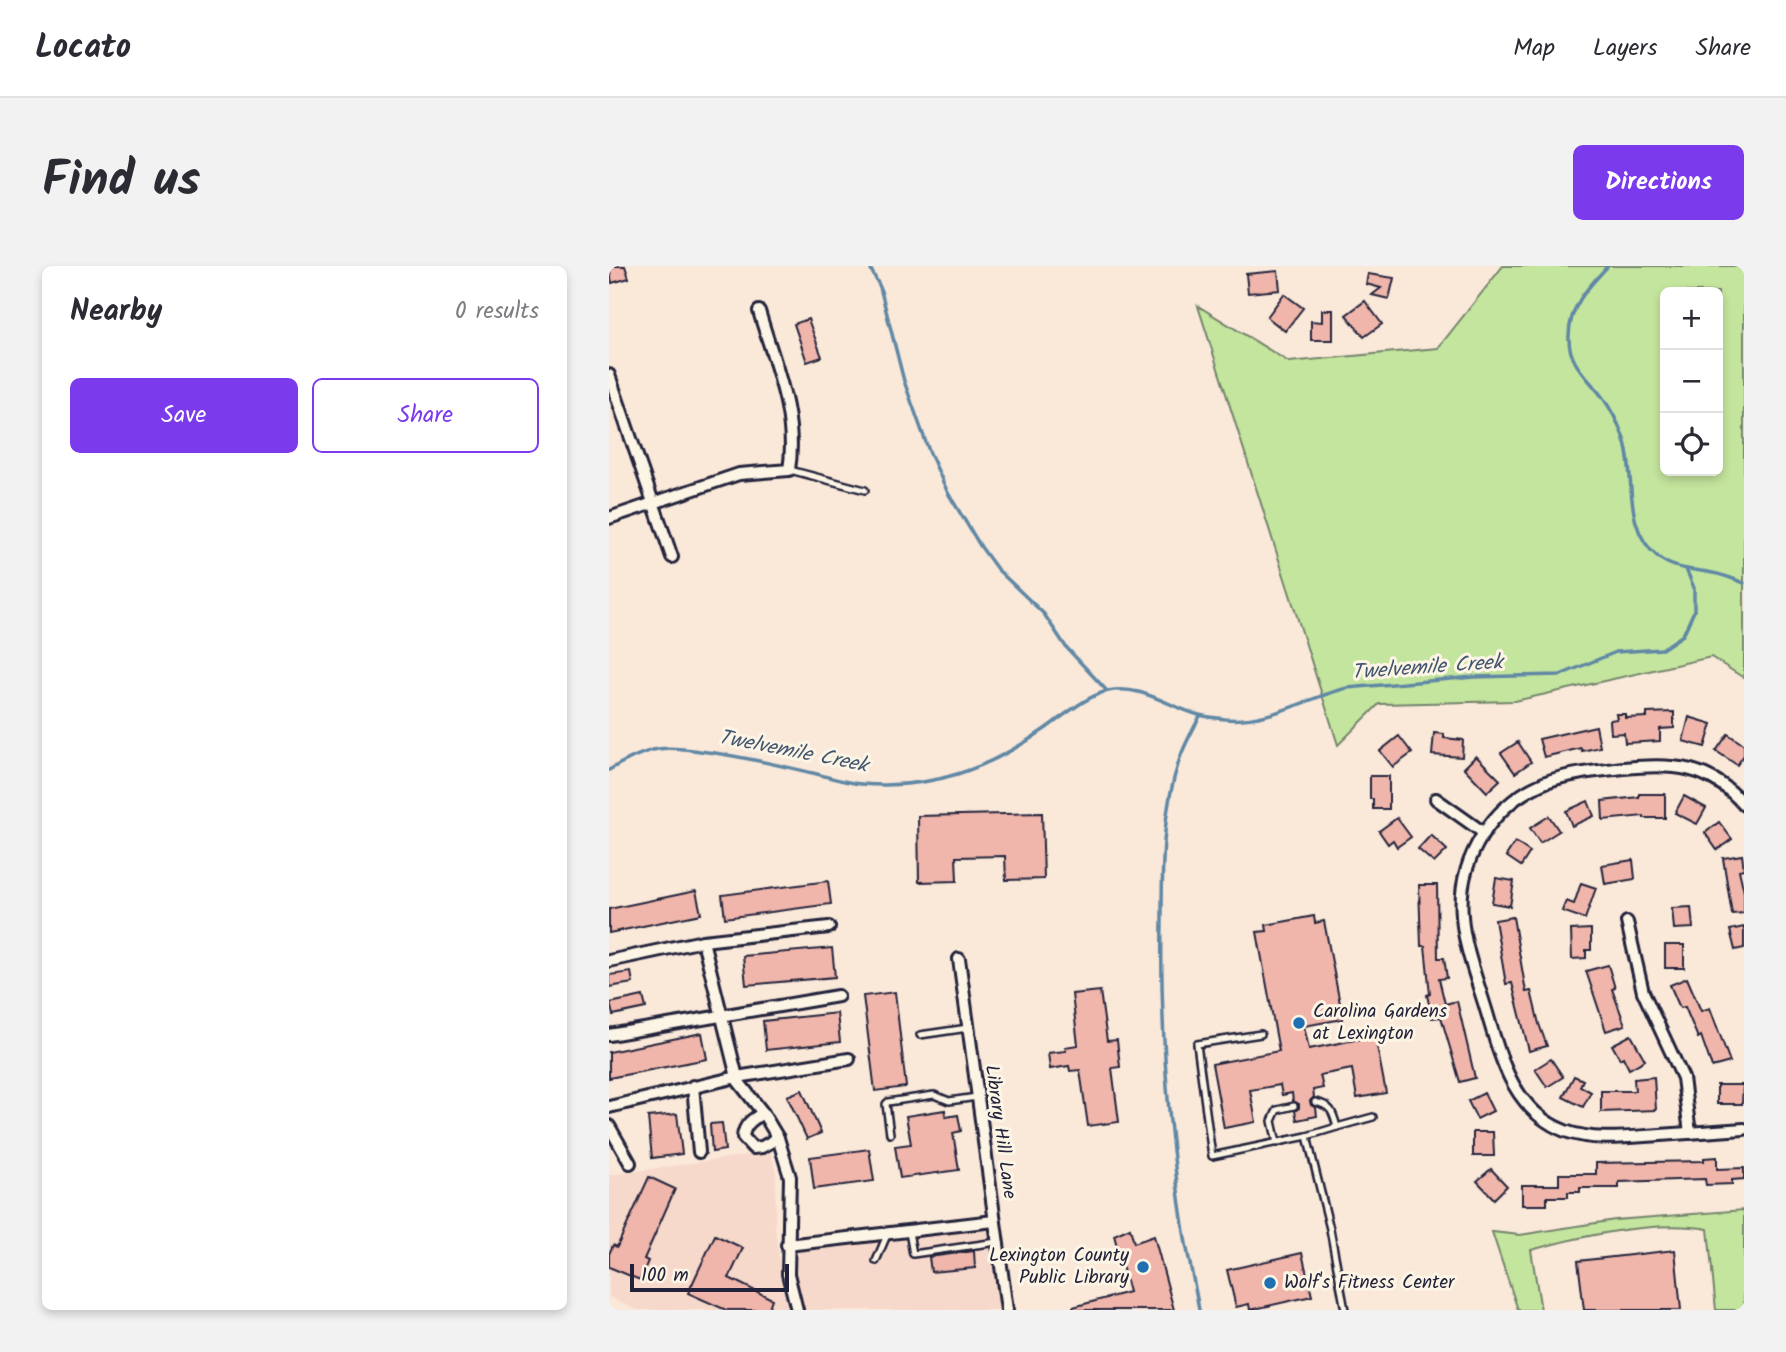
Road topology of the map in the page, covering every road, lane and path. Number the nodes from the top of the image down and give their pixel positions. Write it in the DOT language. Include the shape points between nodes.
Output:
graph roads {
  1 [pos="759,311"];
  2 [pos="609,375"];
  3 [pos="789,470"];
  4 [pos="865,490"];
  5 [pos="653,503"];
  6 [pos="609,518"];
  7 [pos="672,557"];
  8 [pos="1436,799"];
  9 [pos="1744,805"];
  10 [pos="1484,833"];
  11 [pos="1627,922"];
  12 [pos="828,927"];
  13 [pos="703,941"];
  14 [pos="959,959"];
  15 [pos="609,961"];
  16 [pos="838,996"];
  17 [pos="721,1014"];
  18 [pos="968,1028"];
  19 [pos="1261,1034"];
  20 [pos="609,1035"];
  21 [pos="919,1035"];
  22 [pos="849,1059"];
  23 [pos="737,1077"];
  24 [pos="693,1086"];
  25 [pos="977,1097"];
  26 [pos="1315,1102"];
  27 [pos="1294,1106"];
  28 [pos="609,1107"];
  29 [pos="763,1113"];
  30 [pos="1373,1117"];
  31 [pos="609,1126"];
  32 [pos="1337,1127"];
  33 [pos="1744,1129"];
  34 [pos="1690,1133"];
  35 [pos="891,1135"];
  36 [pos="1307,1136"];
  37 [pos="778,1138"];
  38 [pos="1277,1143"];
  39 [pos="699,1152"];
  40 [pos="630,1163"];
  41 [pos="994,1221"];
  42 [pos="909,1232"];
  43 [pos="887,1235"];
  44 [pos="997,1242"];
  45 [pos="787,1245"];
  46 [pos="876,1261"];
  47 [pos="797,1310"];
  48 [pos="1007,1310"];
  49 [pos="1345,1310"];
  1 -- 3 [label="street" via="788,409"];
  2 -- 5 [label="street"];
  3 -- 4 [label="lane"];
  3 -- 5 [label="street" via="739,474"];
  5 -- 6 [label="street"];
  5 -- 7 [label="street"];
  8 -- 10 [label="street"];
  9 -- 10 [label="street" via="1726,787 1703,774 1677,766 1638,766 1574,775 1537,786 1504,808"];
  10 -- 34 [label="street" via="1465,875 1463,929 1499,1055 1515,1090 1547,1121 1576,1134 1602,1138"];
  11 -- 34 [label="street" via="1643,992 1683,1078"];
  12 -- 13 [label="street"];
  13 -- 15 [label="street"];
  13 -- 17 [label="street"];
  14 -- 18 [label="street, Library Hill Lane"];
  16 -- 17 [label="street"];
  17 -- 20 [label="street"];
  17 -- 23 [label="street"];
  18 -- 21 [label="lane"];
  18 -- 25 [label="street, Library Hill Lane"];
  19 -- 38 [label="lane" via="1197,1044 1212,1156"];
  22 -- 23 [label="street"];
  23 -- 24 [label="street"];
  23 -- 29 [label="street"];
  24 -- 28 [label="street"];
  24 -- 39 [label="street"];
  25 -- 35 [label="lane" via="949,1101 934,1095 888,1102"];
  25 -- 41 [label="street, Library Hill Lane"];
  26 -- 32 [label="lane" via="1333,1111"];
  27 -- 38 [label="lane" via="1277,1110 1272,1121"];
  29 -- 37 [label="street"];
  29 -- 37 [label="street" via="744,1128 743,1137 753,1148"];
  30 -- 32 [label="lane"];
  31 -- 40 [label="street"];
  32 -- 36 [label="lane"];
  33 -- 34 [label="street"];
  36 -- 38 [label="lane"];
  36 -- 49 [label="lane"];
  37 -- 45 [label="street" via="790,1177"];
  41 -- 42 [label="street"];
  41 -- 44 [label="street, Library Hill Lane"];
  42 -- 43 [label="street"];
  42 -- 44 [label="lane" via="913,1254"];
  43 -- 45 [label="street"];
  43 -- 46 [label="lane"];
  44 -- 48 [label="street, Library Hill Lane"];
  45 -- 47 [label="street"];
}
